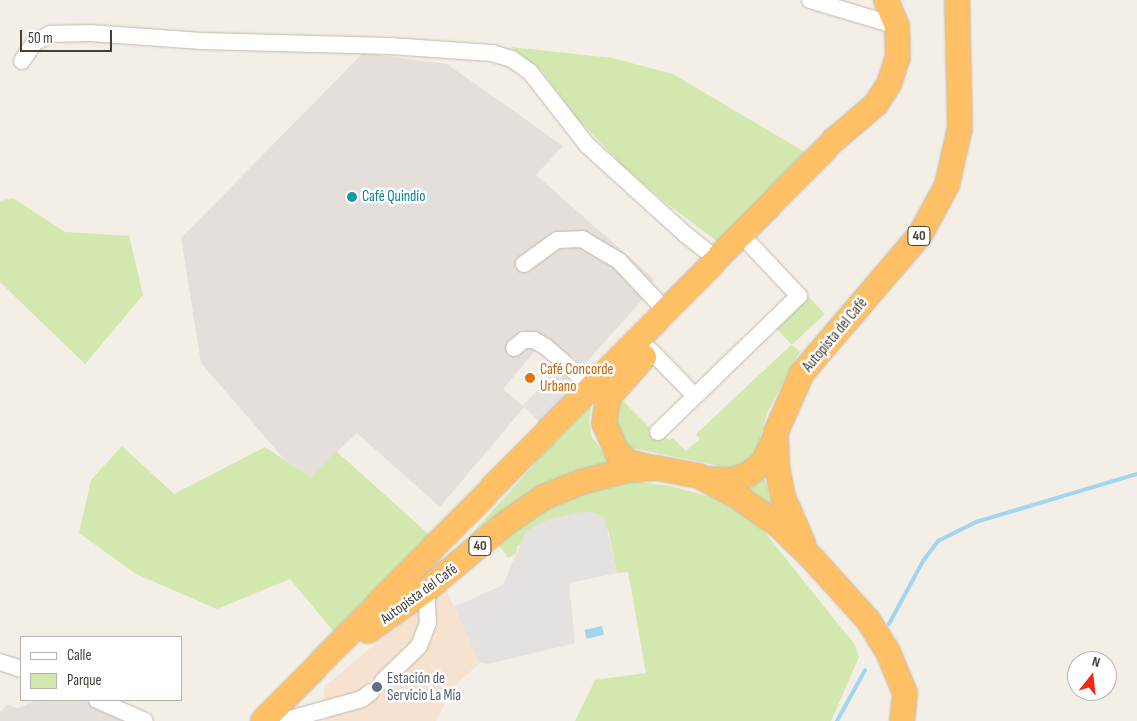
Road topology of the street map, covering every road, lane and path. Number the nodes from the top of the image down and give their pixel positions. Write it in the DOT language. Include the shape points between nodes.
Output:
graph roads {
  1 [pos="810,0"];
  2 [pos="886,0"];
  3 [pos="957,0"];
  4 [pos="897,26"];
  5 [pos="22,61"];
  6 [pos="864,116"];
  7 [pos="751,245"];
  8 [pos="717,259"];
  9 [pos="524,264"];
  10 [pos="666,311"];
  11 [pos="514,348"];
  12 [pos="650,350"];
  13 [pos="592,387"];
  14 [pos="695,396"];
  15 [pos="658,432"];
  16 [pos="776,432"];
  17 [pos="657,468"];
  18 [pos="699,476"];
  19 [pos="811,558"];
  20 [pos="426,590"];
  21 [pos="0,662"];
  22 [pos="321,663"];
  23 [pos="20,669"];
  24 [pos="383,681"];
  25 [pos="371,692"];
  26 [pos="99,701"];
  27 [pos="146,721"];
  28 [pos="263,721"];
  29 [pos="283,721"];
  30 [pos="902,721"];
  1 -- 4 [label="street"];
  2 -- 4 [label="highway, Autopista del Café / 40"];
  3 -- 16 [label="highway, Autopista del Café / 40" via="960,128 947,185 920,235 802,374"];
  4 -- 6 [label="highway, Autopista del Café / 40" via="898,57 889,84"];
  5 -- 8 [label="street" via="34,42 50,34 90,33 492,53 512,59 530,72 587,144 686,235"];
  6 -- 7 [label="highway" via="842,150"];
  6 -- 8 [label="highway, Autopista del Café / 40" via="833,140"];
  7 -- 12 [label="highway"];
  7 -- 14 [label="street" via="799,296"];
  8 -- 10 [label="highway, Autopista del Café / 40"];
  9 -- 10 [label="street" via="557,240 582,240 619,261"];
  10 -- 13 [label="highway, Autopista del Café / 40"];
  11 -- 13 [label="street" via="524,340 534,340"];
  12 -- 14 [label="street"];
  12 -- 17 [label="highway" via="608,398 604,423 617,452 635,464"];
  13 -- 22 [label="highway, Autopista del Café / 40"];
  14 -- 15 [label="street"];
  16 -- 18 [label="highway" via="772,449 763,463 749,474 733,480 716,481"];
  16 -- 19 [label="highway, Autopista del Café / 40" via="777,465 783,497"];
  17 -- 18 [label="highway, Autopista del Café / 40"];
  17 -- 20 [label="highway, Autopista del Café / 40" via="627,470 581,482 544,497 506,523"];
  18 -- 19 [label="highway, Autopista del Café / 40" via="755,509"];
  19 -- 30 [label="highway, 40" via="868,620 888,652 905,693"];
  20 -- 22 [label="highway, Autopista del Café / 40"];
  20 -- 24 [label="street" via="428,623 419,646"];
  21 -- 23 [label="street"];
  22 -- 28 [label="highway, Autopista del Café / 40"];
  25 -- 29 [label="street" via="362,699"];
  26 -- 27 [label="street"];
}
